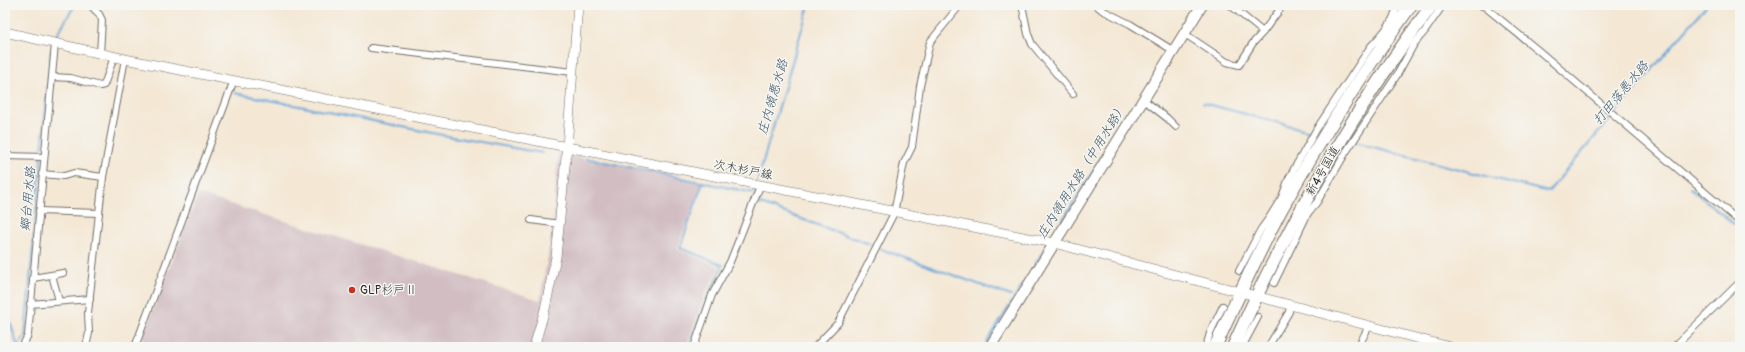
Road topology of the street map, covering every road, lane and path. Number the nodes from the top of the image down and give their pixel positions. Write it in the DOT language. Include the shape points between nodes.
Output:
graph roads {
  1 [pos="90,5"];
  2 [pos="578,5"];
  3 [pos="960,5"];
  4 [pos="1022,5"];
  5 [pos="1096,5"];
  6 [pos="1202,5"];
  7 [pos="1230,5"];
  8 [pos="1283,5"];
  9 [pos="1399,5"];
  10 [pos="1411,5"];
  11 [pos="1432,5"];
  12 [pos="1443,5"];
  13 [pos="1480,5"];
  14 [pos="1388,31"];
  15 [pos="5,32"];
  16 [pos="1263,32"];
  17 [pos="1185,34"];
  18 [pos="1410,41"];
  19 [pos="55,44"];
  20 [pos="372,48"];
  21 [pos="1174,51"];
  22 [pos="100,54"];
  23 [pos="114,57"];
  24 [pos="125,59"];
  25 [pos="573,72"];
  26 [pos="52,77"];
  27 [pos="234,80"];
  28 [pos="1073,94"];
  29 [pos="1144,100"];
  30 [pos="1176,127"];
  31 [pos="567,147"];
  32 [pos="5,156"];
  33 [pos="42,157"];
  34 [pos="42,174"];
  35 [pos="103,177"];
  36 [pos="760,186"];
  37 [pos="1278,209"];
  38 [pos="39,211"];
  39 [pos="99,213"];
  40 [pos="894,213"];
  41 [pos="1301,218"];
  42 [pos="531,220"];
  43 [pos="1740,222"];
  44 [pos="560,224"];
  45 [pos="1054,243"];
  46 [pos="1239,271"];
  47 [pos="63,273"];
  48 [pos="52,275"];
  49 [pos="33,278"];
  50 [pos="1740,282"];
  51 [pos="1274,283"];
  52 [pos="1240,292"];
  53 [pos="1256,297"];
  54 [pos="90,299"];
  55 [pos="59,301"];
  56 [pos="30,304"];
  57 [pos="1222,306"];
  58 [pos="1290,306"];
  59 [pos="1258,316"];
  60 [pos="1369,326"];
  61 [pos="1239,344"];
  62 [pos="22,347"];
  63 [pos="86,347"];
  64 [pos="135,347"];
  65 [pos="534,347"];
  66 [pos="694,347"];
  67 [pos="815,347"];
  68 [pos="990,347"];
  69 [pos="1206,347"];
  70 [pos="1215,347"];
  71 [pos="1268,347"];
  72 [pos="1358,347"];
  73 [pos="1450,347"];
  74 [pos="1674,347"];
  1 -- 22 [label="street" via="102,20"];
  2 -- 25 [label="street"];
  3 -- 40 [label="street" via="930,42 920,86 912,147 904,162"];
  4 -- 28 [label="street" via="1032,44"];
  5 -- 21 [label="street"];
  6 -- 17 [label="main road"];
  7 -- 16 [label="street"];
  8 -- 16 [label="street"];
  9 -- 14 [label="street"];
  10 -- 14 [label="highway, 新4号国道"];
  11 -- 18 [label="highway, 新4号国道"];
  12 -- 18 [label="street" via="1425,31"];
  13 -- 43 [label="street" via="1539,50"];
  14 -- 37 [label="highway, 新4号国道"];
  15 -- 19 [label="street, 次木杉戸線"];
  16 -- 17 [label="street" via="1253,42 1239,65 1228,62"];
  17 -- 21 [label="main road"];
  18 -- 41 [label="highway, 新4号国道" via="1358,114"];
  19 -- 22 [label="street, 次木杉戸線"];
  19 -- 26 [label="street"];
  20 -- 25 [label="street"];
  21 -- 29 [label="main road"];
  22 -- 23 [label="street, 次木杉戸線"];
  23 -- 24 [label="street, 次木杉戸線"];
  23 -- 26 [label="street" via="102,86 71,78"];
  24 -- 27 [label="street, 次木杉戸線"];
  24 -- 35 [label="street"];
  25 -- 31 [label="street"];
  26 -- 33 [label="street"];
  27 -- 31 [label="street, 次木杉戸線"];
  27 -- 64 [label="street"];
  29 -- 30 [label="street"];
  29 -- 45 [label="main road"];
  31 -- 36 [label="street, 次木杉戸線"];
  31 -- 44 [label="street"];
  32 -- 33 [label="street"];
  33 -- 34 [label="street"];
  34 -- 35 [label="street" via="64,176 74,173"];
  34 -- 38 [label="street"];
  35 -- 39 [label="street"];
  36 -- 40 [label="street, 次木杉戸線"];
  36 -- 66 [label="street" via="730,262 712,296"];
  37 -- 46 [label="street" via="1261,229"];
  37 -- 52 [label="highway, 新4号国道"];
  38 -- 39 [label="street"];
  38 -- 49 [label="street"];
  39 -- 54 [label="street"];
  40 -- 45 [label="street, 次木杉戸線"];
  40 -- 67 [label="street" via="838,323"];
  41 -- 51 [label="street"];
  41 -- 53 [label="highway, 新4号国道"];
  42 -- 44 [label="street"];
  44 -- 65 [label="street" via="556,257"];
  45 -- 52 [label="street, 次木杉戸線"];
  45 -- 68 [label="main road"];
  47 -- 48 [label="street"];
  48 -- 49 [label="street"];
  48 -- 55 [label="street"];
  49 -- 56 [label="street"];
  50 -- 74 [label="street"];
  52 -- 53 [label="street, 次木杉戸線"];
  52 -- 70 [label="highway, 新4号国道"];
  53 -- 58 [label="street, 次木杉戸線"];
  53 -- 61 [label="highway, 新4号国道"];
  54 -- 55 [label="street"];
  54 -- 63 [label="street"];
  55 -- 56 [label="street"];
  56 -- 62 [label="street" via="28,335"];
  57 -- 69 [label="street"];
  58 -- 60 [label="street, 次木杉戸線"];
  58 -- 71 [label="street"];
  59 -- 61 [label="street"];
  60 -- 72 [label="street"];
  60 -- 73 [label="street, 次木杉戸線"];
}
